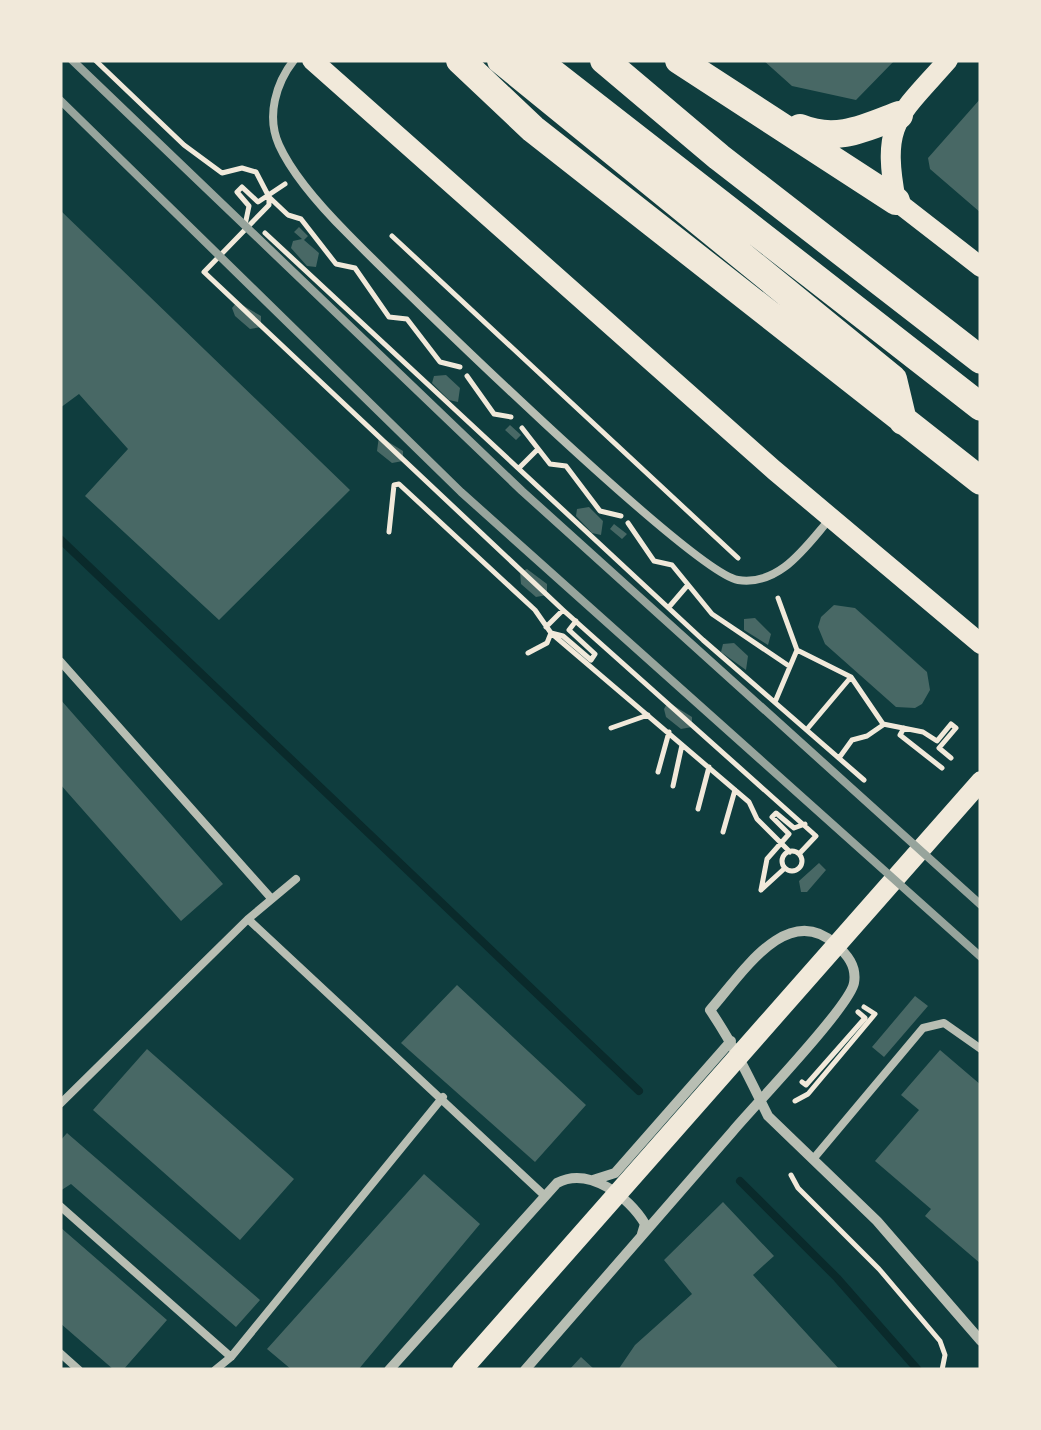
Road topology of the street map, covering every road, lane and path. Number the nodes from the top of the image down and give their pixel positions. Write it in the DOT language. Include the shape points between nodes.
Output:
graph roads {
  1 [pos="95,60"];
  2 [pos="294,60"];
  3 [pos="312,60"];
  4 [pos="460,60"];
  5 [pos="501,60"];
  6 [pos="536,60"];
  7 [pos="604,60"];
  8 [pos="679,60"];
  9 [pos="948,60"];
  10 [pos="754,106"];
  11 [pos="899,116"];
  12 [pos="298,174"];
  13 [pos="269,197"];
  14 [pos="896,201"];
  15 [pos="244,228"];
  16 [pos="264,233"];
  17 [pos="392,236"];
  18 [pos="981,267"];
  19 [pos="981,360"];
  20 [pos="981,407"];
  21 [pos="903,421"];
  22 [pos="538,449"];
  23 [pos="520,467"];
  24 [pos="981,481"];
  25 [pos="830,518"];
  26 [pos="390,532"];
  27 [pos="738,558"];
  28 [pos="688,586"];
  29 [pos="778,598"];
  30 [pos="670,606"];
  31 [pos="564,610"];
  32 [pos="576,621"];
  33 [pos="546,626"];
  34 [pos="551,633"];
  35 [pos="981,644"];
  36 [pos="797,650"];
  37 [pos="528,653"];
  38 [pos="60,661"];
  39 [pos="789,666"];
  40 [pos="851,677"];
  41 [pos="775,702"];
  42 [pos="648,715"];
  43 [pos="883,724"];
  44 [pos="611,728"];
  45 [pos="904,728"];
  46 [pos="807,729"];
  47 [pos="669,732"];
  48 [pos="683,744"];
  49 [pos="839,758"];
  50 [pos="951,758"];
  51 [pos="709,767"];
  52 [pos="942,768"];
  53 [pos="658,772"];
  54 [pos="864,780"];
  55 [pos="981,781"];
  56 [pos="674,786"];
  57 [pos="735,790"];
  58 [pos="698,809"];
  59 [pos="805,824"];
  60 [pos="723,832"];
  61 [pos="780,842"];
  62 [pos="790,852"];
  63 [pos="799,854"];
  64 [pos="786,868"];
  65 [pos="296,879"];
  66 [pos="270,897"];
  67 [pos="248,919"];
  68 [pos="865,1018"];
  69 [pos="732,1041"];
  70 [pos="981,1049"];
  71 [pos="443,1097"];
  72 [pos="760,1099"];
  73 [pos="795,1101"];
  74 [pos="60,1104"];
  75 [pos="814,1158"];
  76 [pos="791,1175"];
  77 [pos="593,1180"];
  78 [pos="544,1196"];
  79 [pos="60,1206"];
  80 [pos="642,1236"];
  81 [pos="981,1341"];
  82 [pos="60,1353"];
  83 [pos="231,1357"];
  84 [pos="80,1370"];
  85 [pos="215,1370"];
  86 [pos="390,1370"];
  87 [pos="462,1370"];
  88 [pos="525,1370"];
  89 [pos="942,1370"];
  1 -- 13 [label="path" via="184,145 222,173 256,172"];
  2 -- 12 [label="lane" via="276,91 274,125"];
  3 -- 25 [label="main road"];
  4 -- 21 [label="highway" via="534,129"];
  5 -- 21 [label="highway" via="893,378"];
  6 -- 20 [label="highway"];
  7 -- 19 [label="highway"];
  8 -- 10 [label="highway"];
  9 -- 11 [label="main road"];
  10 -- 11 [label="highway" via="828,136"];
  10 -- 14 [label="highway"];
  11 -- 14 [label="main road" via="888,142"];
  12 -- 13 [label="path"];
  12 -- 25 [label="lane" via="346,233 655,522 721,574 762,580 787,566"];
  13 -- 15 [label="path"];
  13 -- 15 [label="path" via="258,202 242,188 237,192 249,206"];
  13 -- 22 [label="path" via="302,218 336,264 355,268 390,317 407,318 440,362 461,368 494,414 514,417"];
  14 -- 18 [label="main road"];
  15 -- 31 [label="path" via="204,272"];
  16 -- 23 [label="path"];
  17 -- 27 [label="path"];
  21 -- 24 [label="highway"];
  22 -- 23 [label="path"];
  22 -- 28 [label="path" via="550,464 566,466 600,510 624,517 654,561 672,565"];
  23 -- 30 [label="path"];
  25 -- 35 [label="main road"];
  26 -- 33 [label="path" via="399,484"];
  28 -- 30 [label="path"];
  28 -- 39 [label="path" via="712,614"];
  29 -- 36 [label="path"];
  30 -- 41 [label="path"];
  31 -- 32 [label="path"];
  31 -- 33 [label="path"];
  32 -- 34 [label="path" via="569,630 595,654 591,660"];
  32 -- 59 [label="path"];
  33 -- 34 [label="path"];
  34 -- 37 [label="path"];
  34 -- 42 [label="path"];
  36 -- 39 [label="path"];
  36 -- 40 [label="path"];
  38 -- 66 [label="lane"];
  39 -- 41 [label="path"];
  40 -- 43 [label="path"];
  40 -- 46 [label="path"];
  41 -- 46 [label="path"];
  42 -- 44 [label="path"];
  42 -- 47 [label="path"];
  43 -- 45 [label="path"];
  43 -- 49 [label="path" via="852,740"];
  45 -- 50 [label="path" via="937,741 951,724 956,728 940,748"];
  45 -- 52 [label="path" via="900,735"];
  46 -- 49 [label="path"];
  47 -- 48 [label="path"];
  47 -- 53 [label="path"];
  48 -- 51 [label="path"];
  48 -- 56 [label="path"];
  49 -- 54 [label="path"];
  51 -- 57 [label="path"];
  51 -- 58 [label="path"];
  55 -- 87 [label="main road"];
  57 -- 60 [label="path"];
  57 -- 61 [label="path"];
  59 -- 61 [label="path" via="794,828 776,813 772,817 790,834"];
  59 -- 63 [label="path" via="816,836"];
  61 -- 62 [label="path"];
  61 -- 64 [label="path" via="767,859 762,890"];
  62 -- 63 [label="path"];
  62 -- 64 [label="path" via="783,859"];
  63 -- 64 [label="path" via="799,868"];
  65 -- 66 [label="lane"];
  66 -- 67 [label="lane"];
  67 -- 71 [label="lane"];
  67 -- 74 [label="lane"];
  68 -- 73 [label="path" via="806,1085 799,1079 865,1005 875,1014"];
  69 -- 72 [label="street"];
  69 -- 72 [label="street" via="710,1010 770,942 788,932 829,938 851,961 848,996"];
  69 -- 77 [label="street" via="615,1173"];
  70 -- 75 [label="lane" via="944,1023 923,1028"];
  71 -- 78 [label="lane"];
  71 -- 83 [label="lane"];
  72 -- 75 [label="street" via="768,1116"];
  72 -- 80 [label="street"];
  75 -- 81 [label="street"];
  76 -- 89 [label="path" via="940,1340"];
  77 -- 78 [label="street" via="569,1177"];
  77 -- 80 [label="street" via="637,1211 646,1224"];
  78 -- 86 [label="street"];
  79 -- 83 [label="lane"];
  80 -- 88 [label="street"];
  82 -- 84 [label="lane"];
  83 -- 85 [label="lane"];
}
